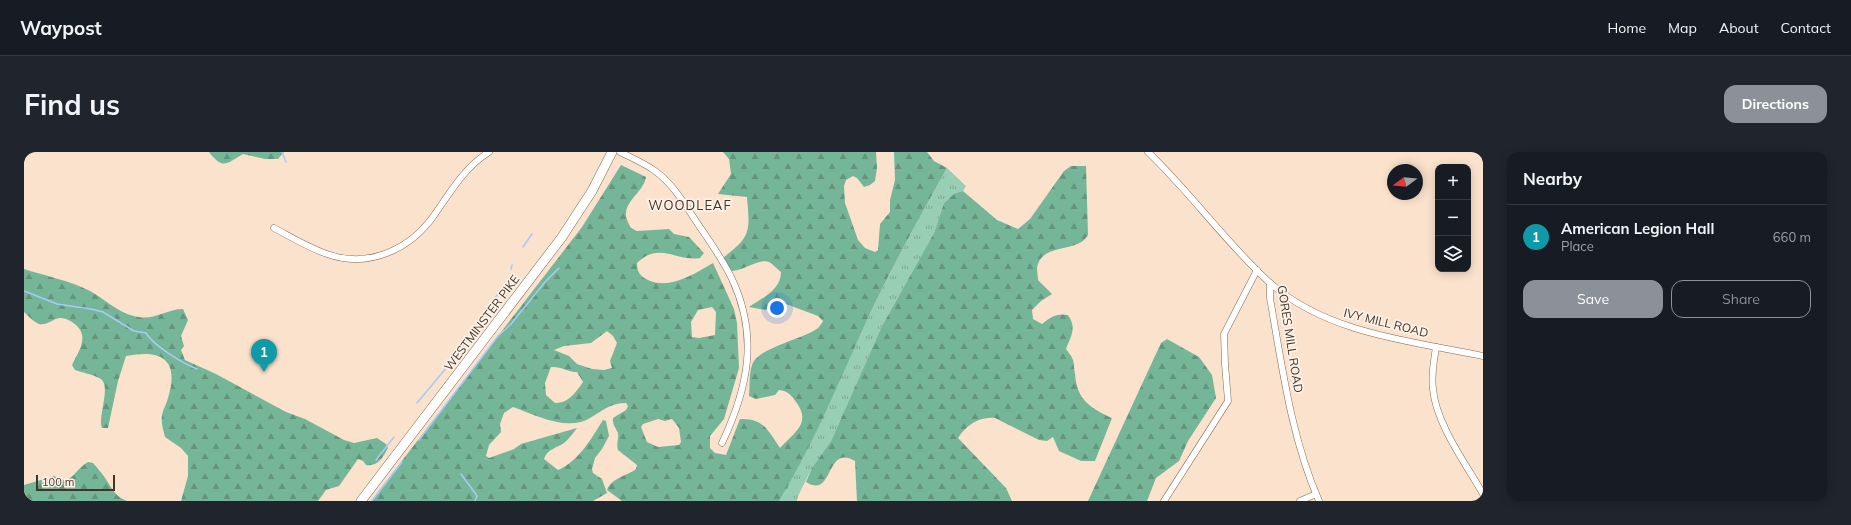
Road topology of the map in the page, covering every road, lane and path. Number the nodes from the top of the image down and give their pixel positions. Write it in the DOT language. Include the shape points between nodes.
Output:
graph roads {
  1 [pos="489,152"];
  2 [pos="612,152"];
  3 [pos="620,152"];
  4 [pos="1148,152"];
  5 [pos="274,228"];
  6 [pos="1257,270"];
  7 [pos="1270,283"];
  8 [pos="1436,346"];
  9 [pos="1483,356"];
  10 [pos="722,443"];
  11 [pos="1316,494"];
  12 [pos="1483,494"];
  13 [pos="361,501"];
  14 [pos="1164,501"];
  15 [pos="1300,501"];
  16 [pos="1319,501"];
  1 -- 5 [label="street" via="461,177 417,236 394,251 366,258 336,257"];
  2 -- 13 [label="highway, WESTMINSTER PIKE" via="592,191 562,237"];
  3 -- 10 [label="street" via="655,171 673,188 719,255 737,292 745,318 747,362 741,397"];
  4 -- 6 [label="street, GORES MILL ROAD"];
  6 -- 7 [label="street, GORES MILL ROAD"];
  6 -- 14 [label="street" via="1224,334 1228,401"];
  7 -- 8 [label="street, IVY MILL ROAD" via="1310,310 1336,322 1369,332"];
  7 -- 11 [label="street, GORES MILL ROAD" via="1270,298 1290,406"];
  8 -- 9 [label="street, IVY MILL ROAD"];
  8 -- 12 [label="street" via="1432,380 1437,407 1449,434"];
  11 -- 15 [label="street"];
  11 -- 16 [label="street, GORES MILL ROAD"];
}
